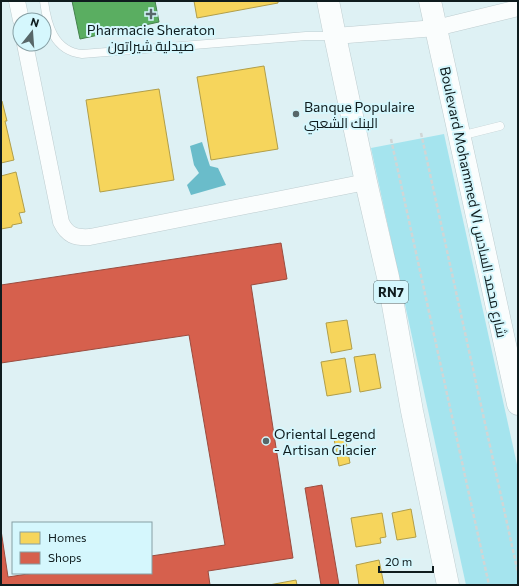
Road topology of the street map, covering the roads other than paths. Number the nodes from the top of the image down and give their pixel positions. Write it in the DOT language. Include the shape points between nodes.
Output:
graph roads {
  1 [pos="17,1"];
  2 [pos="44,1"];
  3 [pos="328,1"];
  4 [pos="430,1"];
  5 [pos="518,8"];
  6 [pos="19,12"];
  7 [pos="436,28"];
  8 [pos="335,36"];
  9 [pos="27,52"];
  10 [pos="500,126"];
  11 [pos="460,136"];
  12 [pos="366,182"];
  13 [pos="517,396"];
  14 [pos="448,585"];
  1 -- 6 [label="street"];
  2 -- 8 [label="lane" via="48,22 55,38 68,51 76,53"];
  3 -- 8 [label="main road, RN7"];
  4 -- 7 [label="main road, Boulevard Mohammed VI شارع محمد السادس"];
  5 -- 7 [label="street"];
  7 -- 8 [label="street"];
  7 -- 11 [label="main road, Boulevard Mohammed VI شارع محمد السادس"];
  8 -- 12 [label="main road, RN7"];
  9 -- 12 [label="street" via="61,222 69,233 75,236 90,237"];
  10 -- 11 [label="lane"];
  11 -- 13 [label="main road, Boulevard Mohammed VI شارع محمد السادس"];
  12 -- 14 [label="main road, RN7" via="388,277 412,412"];
}
